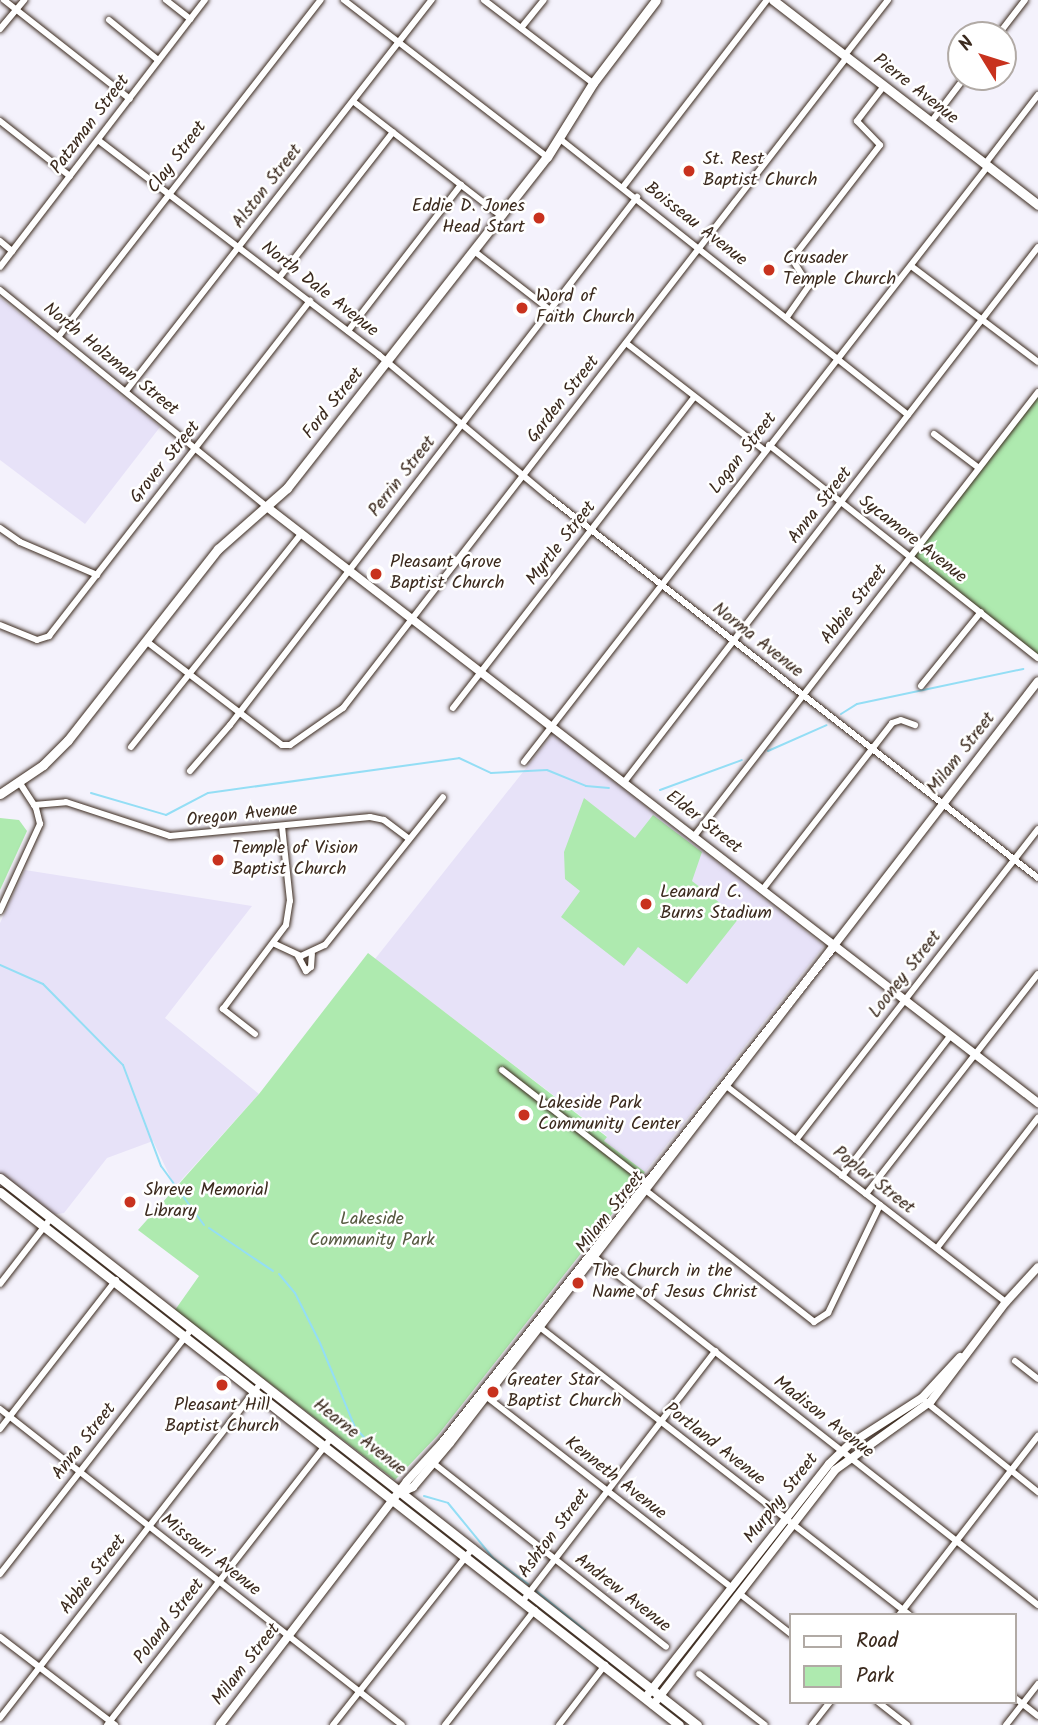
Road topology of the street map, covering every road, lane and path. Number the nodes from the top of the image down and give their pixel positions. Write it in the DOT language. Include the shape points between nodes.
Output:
graph roads {
  1 [pos="4,0"];
  2 [pos="24,0"];
  3 [pos="166,0"];
  4 [pos="205,0"];
  5 [pos="321,0"];
  6 [pos="344,0"];
  7 [pos="432,0"];
  8 [pos="484,0"];
  9 [pos="544,0"];
  10 [pos="656,0"];
  11 [pos="767,0"];
  12 [pos="774,0"];
  13 [pos="888,0"];
  14 [pos="1025,0"];
  15 [pos="15,10"];
  16 [pos="190,19"];
  17 [pos="109,20"];
  18 [pos="1009,21"];
  19 [pos="521,28"];
  20 [pos="0,29"];
  21 [pos="399,43"];
  22 [pos="846,56"];
  23 [pos="158,60"];
  24 [pos="593,83"];
  25 [pos="884,86"];
  26 [pos="954,91"];
  27 [pos="1038,95"];
  28 [pos="130,99"];
  29 [pos="354,102"];
  30 [pos="0,121"];
  31 [pos="931,122"];
  32 [pos="393,132"];
  33 [pos="560,139"];
  34 [pos="98,141"];
  35 [pos="547,156"];
  36 [pos="986,165"];
  37 [pos="71,176"];
  38 [pos="461,185"];
  39 [pos="623,187"];
  40 [pos="168,194"];
  41 [pos="637,197"];
  42 [pos="1038,205"];
  43 [pos="501,216"];
  44 [pos="0,241"];
  45 [pos="239,246"];
  46 [pos="1038,247"];
  47 [pos="700,248"];
  48 [pos="12,251"];
  49 [pos="474,251"];
  50 [pos="911,266"];
  51 [pos="0,267"];
  52 [pos="279,278"];
  53 [pos="0,290"];
  54 [pos="310,301"];
  55 [pos="550,310"];
  56 [pos="787,317"];
  57 [pos="982,320"];
  58 [pos="348,331"];
  59 [pos="59,336"];
  60 [pos="625,343"];
  61 [pos="838,358"];
  62 [pos="388,362"];
  63 [pos="1038,362"];
  64 [pos="126,390"];
  65 [pos="1038,392"];
  66 [pos="694,397"];
  67 [pos="908,415"];
  68 [pos="463,422"];
  69 [pos="934,434"];
  70 [pos="196,448"];
  71 [pos="767,448"];
  72 [pos="979,468"];
  73 [pos="524,475"];
  74 [pos="841,502"];
  75 [pos="267,507"];
  76 [pos="0,528"];
  77 [pos="591,529"];
  78 [pos="301,534"];
  79 [pos="910,557"];
  80 [pos="347,571"];
  81 [pos="97,575"];
  82 [pos="661,584"];
  83 [pos="981,612"];
  84 [pos="414,617"];
  85 [pos="0,625"];
  86 [pos="146,641"];
  87 [pos="734,641"];
  88 [pos="1038,658"];
  89 [pos="482,670"];
  90 [pos="190,677"];
  91 [pos="1038,681"];
  92 [pos="921,686"];
  93 [pos="803,696"];
  94 [pos="453,708"];
  95 [pos="239,713"];
  96 [pos="552,724"];
  97 [pos="915,725"];
  98 [pos="131,747"];
  99 [pos="872,749"];
  100 [pos="524,762"];
  101 [pos="190,771"];
  102 [pos="625,781"];
  103 [pos="19,782"];
  104 [pos="0,794"];
  105 [pos="443,797"];
  106 [pos="943,804"];
  107 [pos="34,805"];
  108 [pos="282,826"];
  109 [pos="1038,829"];
  110 [pos="695,835"];
  111 [pos="410,839"];
  112 [pos="1014,859"];
  113 [pos="1038,878"];
  114 [pos="763,889"];
  115 [pos="0,911"];
  116 [pos="275,944"];
  117 [pos="835,945"];
  118 [pos="312,954"];
  119 [pos="298,956"];
  120 [pos="1038,974"];
  121 [pos="905,999"];
  122 [pos="255,1034"];
  123 [pos="951,1035"];
  124 [pos="975,1054"];
  125 [pos="502,1070"];
  126 [pos="726,1085"];
  127 [pos="1038,1102"];
  128 [pos="1038,1118"];
  129 [pos="796,1140"];
  130 [pos="842,1176"];
  131 [pos="0,1178"];
  132 [pos="645,1187"];
  133 [pos="0,1192"];
  134 [pos="866,1194"];
  135 [pos="880,1205"];
  136 [pos="51,1218"];
  137 [pos="45,1227"];
  138 [pos="937,1248"];
  139 [pos="593,1256"];
  140 [pos="1038,1267"];
  141 [pos="122,1273"];
  142 [pos="115,1282"];
  143 [pos="0,1284"];
  144 [pos="1006,1302"];
  145 [pos="538,1325"];
  146 [pos="192,1328"];
  147 [pos="186,1337"];
  148 [pos="715,1351"];
  149 [pos="1015,1361"];
  150 [pos="1038,1379"];
  151 [pos="262,1382"];
  152 [pos="255,1391"];
  153 [pos="484,1395"];
  154 [pos="925,1401"];
  155 [pos="0,1409"];
  156 [pos="9,1417"];
  157 [pos="661,1421"];
  158 [pos="0,1429"];
  159 [pos="1038,1436"];
  160 [pos="332,1437"];
  161 [pos="325,1445"];
  162 [pos="846,1454"];
  163 [pos="431,1461"];
  164 [pos="1011,1471"];
  165 [pos="80,1472"];
  166 [pos="606,1490"];
  167 [pos="402,1492"];
  168 [pos="1038,1492"];
  169 [pos="395,1500"];
  170 [pos="790,1522"];
  171 [pos="150,1526"];
  172 [pos="956,1541"];
  173 [pos="472,1548"];
  174 [pos="466,1557"];
  175 [pos="553,1558"];
  176 [pos="0,1574"];
  177 [pos="219,1581"];
  178 [pos="732,1588"];
  179 [pos="528,1593"];
  180 [pos="740,1594"];
  181 [pos="522,1601"];
  182 [pos="541,1603"];
  183 [pos="1038,1605"];
  184 [pos="534,1611"];
  185 [pos="904,1613"];
  186 [pos="790,1633"];
  187 [pos="289,1636"];
  188 [pos="0,1637"];
  189 [pos="667,1647"];
  190 [pos="607,1662"];
  191 [pos="40,1667"];
  192 [pos="699,1674"];
  193 [pos="1038,1684"];
  194 [pos="360,1691"];
  195 [pos="656,1693"];
  196 [pos="1017,1700"];
  197 [pos="649,1702"];
  198 [pos="828,1704"];
  199 [pos="881,1704"];
  200 [pos="1023,1704"];
  201 [pos="680,1712"];
  202 [pos="1038,1716"];
  203 [pos="0,1718"];
  204 [pos="111,1724"];
  205 [pos="674,1724"];
  206 [pos="220,1725"];
  207 [pos="333,1725"];
  208 [pos="402,1725"];
  209 [pos="445,1725"];
  210 [pos="559,1725"];
  211 [pos="697,1725"];
  212 [pos="765,1725"];
  213 [pos="812,1725"];
  214 [pos="907,1725"];
  215 [pos="1006,1725"];
  1 -- 15 [label="street"];
  2 -- 15 [label="street"];
  3 -- 16 [label="street"];
  4 -- 16 [label="street, Patzman Street"];
  5 -- 40 [label="street, Clay Street"];
  6 -- 21 [label="street"];
  7 -- 21 [label="street, Alston Street"];
  8 -- 19 [label="street"];
  9 -- 19 [label="street"];
  10 -- 24 [label="main road, Ford Street"];
  11 -- 39 [label="street"];
  12 -- 22 [label="main road, Pierre Avenue"];
  13 -- 22 [label="street, Garden Street"];
  14 -- 18 [label="street"];
  15 -- 20 [label="street"];
  15 -- 28 [label="street"];
  16 -- 23 [label="street, Patzman Street"];
  17 -- 23 [label="street"];
  19 -- 24 [label="street"];
  21 -- 29 [label="street, Alston Street"];
  21 -- 35 [label="street"];
  22 -- 25 [label="main road, Pierre Avenue"];
  22 -- 47 [label="street, Garden Street"];
  23 -- 28 [label="street, Patzman Street"];
  24 -- 33 [label="main road, Ford Street"];
  25 -- 31 [label="main road, Pierre Avenue"];
  25 -- 56 [label="street" via="857,121 880,145 792,259 809,286"];
  26 -- 31 [label="street"];
  27 -- 36 [label="street, Logan Street"];
  28 -- 34 [label="street, Patzman Street"];
  29 -- 32 [label="street"];
  29 -- 45 [label="street, Alston Street"];
  30 -- 37 [label="street"];
  31 -- 36 [label="main road, Pierre Avenue"];
  32 -- 38 [label="street"];
  32 -- 52 [label="street"];
  33 -- 35 [label="main road, Ford Street"];
  33 -- 39 [label="street, Boisseau Avenue"];
  34 -- 37 [label="street, Patzman Street"];
  34 -- 40 [label="street, North Dale Avenue"];
  35 -- 43 [label="main road, Ford Street"];
  36 -- 42 [label="main road, Pierre Avenue"];
  36 -- 50 [label="street, Logan Street"];
  37 -- 48 [label="street, Patzman Street"];
  38 -- 43 [label="street"];
  38 -- 58 [label="street"];
  39 -- 41 [label="street, Boisseau Avenue"];
  40 -- 45 [label="street, North Dale Avenue"];
  40 -- 59 [label="street, Clay Street"];
  41 -- 47 [label="street, Boisseau Avenue"];
  41 -- 55 [label="street, Perrin Street"];
  43 -- 49 [label="main road, Ford Street"];
  44 -- 48 [label="street"];
  45 -- 52 [label="street, North Dale Avenue"];
  45 -- 64 [label="street, Alston Street"];
  46 -- 57 [label="street, Anna Street"];
  47 -- 56 [label="street, Boisseau Avenue"];
  47 -- 60 [label="street, Garden Street"];
  48 -- 51 [label="street, Patzman Street"];
  49 -- 55 [label="street"];
  49 -- 62 [label="main road, Ford Street"];
  50 -- 57 [label="street"];
  50 -- 61 [label="street, Logan Street"];
  52 -- 54 [label="street, North Dale Avenue"];
  53 -- 59 [label="street, North Holzman Street"];
  54 -- 58 [label="street, North Dale Avenue"];
  54 -- 70 [label="street, Grover Street"];
  55 -- 68 [label="street, Perrin Street"];
  56 -- 61 [label="street, Boisseau Avenue"];
  57 -- 63 [label="street"];
  57 -- 67 [label="street, Anna Street"];
  58 -- 62 [label="street, North Dale Avenue"];
  59 -- 64 [label="street, North Holzman Street"];
  60 -- 66 [label="street, Sycamore Avenue"];
  60 -- 73 [label="street, Garden Street"];
  61 -- 67 [label="street, Boisseau Avenue"];
  61 -- 71 [label="street, Logan Street"];
  62 -- 68 [label="street, North Dale Avenue"];
  62 -- 75 [label="main road, Ford Street"];
  64 -- 70 [label="street, North Holzman Street"];
  65 -- 72 [label="street, Abbie Street"];
  66 -- 71 [label="street, Sycamore Avenue"];
  66 -- 77 [label="street, Myrtle Street"];
  67 -- 74 [label="street, Anna Street"];
  68 -- 73 [label="street, Norma Avenue"];
  68 -- 80 [label="street, Perrin Street"];
  69 -- 72 [label="street"];
  70 -- 75 [label="street, North Holzman Street"];
  70 -- 81 [label="street, Grover Street"];
  71 -- 74 [label="street, Sycamore Avenue"];
  71 -- 82 [label="street, Logan Street"];
  72 -- 79 [label="street, Abbie Street"];
  73 -- 77 [label="street, Norma Avenue"];
  73 -- 84 [label="street, Garden Street"];
  74 -- 79 [label="street, Sycamore Avenue"];
  74 -- 87 [label="street, Anna Street"];
  75 -- 78 [label="street, Elder Street"];
  75 -- 86 [label="main road, Ford Street" via="224,542"];
  76 -- 81 [label="street" via="20,542"];
  77 -- 82 [label="street, Norma Avenue"];
  77 -- 89 [label="street, Myrtle Street"];
  78 -- 80 [label="street, Elder Street"];
  78 -- 90 [label="street"];
  79 -- 83 [label="street, Sycamore Avenue"];
  79 -- 93 [label="street, Abbie Street"];
  80 -- 84 [label="street, Elder Street"];
  80 -- 95 [label="street, Perrin Street"];
  81 -- 85 [label="street, Grover Street" via="42,640"];
  82 -- 87 [label="street, Norma Avenue"];
  82 -- 96 [label="street, Logan Street"];
  83 -- 88 [label="street, Sycamore Avenue"];
  83 -- 92 [label="street"];
  84 -- 89 [label="street, Elder Street"];
  84 -- 95 [label="street, Garden Street" via="349,703 290,745 279,743"];
  86 -- 90 [label="street"];
  86 -- 103 [label="main road, Ford Street" via="68,740"];
  87 -- 93 [label="street, Norma Avenue"];
  87 -- 102 [label="street, Anna Street"];
  89 -- 94 [label="street, Myrtle Street"];
  89 -- 96 [label="street, Elder Street"];
  90 -- 95 [label="street"];
  90 -- 98 [label="street"];
  91 -- 106 [label="street, Milam Street"];
  93 -- 99 [label="street, Norma Avenue"];
  93 -- 110 [label="street, Abbie Street"];
  95 -- 101 [label="street, Perrin Street"];
  96 -- 100 [label="street, Logan Street"];
  96 -- 102 [label="street, Elder Street"];
  97 -- 99 [label="street" via="897,720"];
  99 -- 106 [label="street, Norma Avenue"];
  99 -- 114 [label="street"];
  102 -- 110 [label="street, Elder Street"];
  103 -- 104 [label="main road, Ford Street"];
  103 -- 107 [label="street"];
  105 -- 111 [label="street"];
  106 -- 112 [label="street, Norma Avenue"];
  106 -- 117 [label="street, Milam Street"];
  107 -- 108 [label="street, Oregon Avenue" via="66,802 170,836"];
  107 -- 115 [label="street" via="39,828"];
  108 -- 111 [label="street, Oregon Avenue" via="374,817"];
  108 -- 116 [label="street" via="290,907"];
  109 -- 112 [label="street, Looney Street"];
  110 -- 114 [label="street, Elder Street"];
  111 -- 118 [label="street" via="327,943"];
  112 -- 113 [label="street, Norma Avenue"];
  112 -- 121 [label="street, Looney Street"];
  114 -- 117 [label="street, Elder Street"];
  116 -- 119 [label="street"];
  116 -- 122 [label="street" via="223,1009"];
  117 -- 121 [label="street, Elder Street"];
  117 -- 126 [label="street, Milam Street"];
  118 -- 119 [label="street"];
  118 -- 119 [label="street" via="311,967 305,971"];
  120 -- 124 [label="street"];
  121 -- 123 [label="street, Elder Street"];
  121 -- 129 [label="street, Looney Street"];
  123 -- 124 [label="street, Elder Street"];
  123 -- 130 [label="street"];
  124 -- 127 [label="street, Elder Street"];
  124 -- 134 [label="street"];
  125 -- 132 [label="street"];
  126 -- 129 [label="street, Poplar Street"];
  126 -- 132 [label="street, Milam Street"];
  128 -- 138 [label="street"];
  129 -- 130 [label="street, Poplar Street"];
  130 -- 134 [label="street, Poplar Street"];
  131 -- 136 [label="main road, Hearne Avenue"];
  132 -- 135 [label="street" via="814,1322 828,1313"];
  132 -- 139 [label="street, Milam Street"];
  133 -- 137 [label="main road, Hearne Avenue"];
  134 -- 135 [label="street, Poplar Street"];
  135 -- 138 [label="street, Poplar Street"];
  136 -- 137 [label="street"];
  136 -- 141 [label="main road, Hearne Avenue"];
  137 -- 142 [label="main road, Hearne Avenue"];
  137 -- 143 [label="street"];
  138 -- 144 [label="street, Poplar Street"];
  139 -- 145 [label="street, Milam Street"];
  139 -- 148 [label="street, Madison Avenue"];
  140 -- 144 [label="street, Murphy Street"];
  141 -- 142 [label="street"];
  141 -- 146 [label="main road, Hearne Avenue"];
  142 -- 147 [label="main road, Hearne Avenue"];
  142 -- 156 [label="street"];
  144 -- 154 [label="street, Murphy Street"];
  145 -- 153 [label="street, Milam Street"];
  145 -- 157 [label="street, Portland Avenue"];
  146 -- 147 [label="street, Anna Street"];
  146 -- 151 [label="main road, Hearne Avenue"];
  147 -- 152 [label="main road, Hearne Avenue"];
  147 -- 165 [label="street, Anna Street"];
  148 -- 157 [label="street, Ashton Street"];
  148 -- 162 [label="street, Madison Avenue"];
  149 -- 150 [label="street"];
  151 -- 152 [label="street, Abbie Street"];
  151 -- 160 [label="main road, Hearne Avenue"];
  152 -- 161 [label="main road, Hearne Avenue"];
  152 -- 171 [label="street, Abbie Street"];
  153 -- 163 [label="street, Milam Street"];
  153 -- 166 [label="street, Kenneth Avenue"];
  154 -- 162 [label="street, Murphy Street"];
  154 -- 164 [label="street"];
  155 -- 156 [label="street, Missouri Avenue"];
  156 -- 158 [label="street"];
  156 -- 165 [label="street, Missouri Avenue"];
  157 -- 166 [label="street, Ashton Street"];
  157 -- 170 [label="street, Portland Avenue"];
  159 -- 164 [label="street"];
  160 -- 161 [label="street, Poland Street"];
  160 -- 167 [label="main road, Hearne Avenue"];
  161 -- 169 [label="main road, Hearne Avenue"];
  161 -- 177 [label="street, Poland Street"];
  162 -- 170 [label="street, Murphy Street"];
  162 -- 172 [label="street, Madison Avenue"];
  163 -- 167 [label="street, Milam Street" via="413,1487"];
  163 -- 175 [label="street, Andrew Avenue"];
  164 -- 168 [label="street"];
  164 -- 172 [label="street"];
  165 -- 171 [label="street, Missouri Avenue"];
  165 -- 176 [label="street, Anna Street"];
  166 -- 175 [label="street, Ashton Street"];
  166 -- 178 [label="street, Kenneth Avenue"];
  167 -- 169 [label="street, Milam Street"];
  167 -- 173 [label="main road, Hearne Avenue"];
  169 -- 174 [label="main road, Hearne Avenue"];
  169 -- 187 [label="street, Milam Street"];
  170 -- 178 [label="street, Murphy Street"];
  170 -- 180 [label="street, Murphy Street"];
  170 -- 185 [label="street, Portland Avenue"];
  171 -- 177 [label="street, Missouri Avenue"];
  171 -- 191 [label="street, Abbie Street"];
  172 -- 183 [label="street, Madison Avenue"];
  172 -- 185 [label="street"];
  173 -- 174 [label="street"];
  173 -- 179 [label="main road, Hearne Avenue"];
  174 -- 181 [label="main road, Hearne Avenue"];
  174 -- 194 [label="street"];
  175 -- 179 [label="street, Ashton Street"];
  175 -- 189 [label="street, Andrew Avenue"];
  177 -- 187 [label="street, Missouri Avenue"];
  177 -- 204 [label="street, Poland Street"];
  178 -- 195 [label="street, Murphy Street"];
  179 -- 181 [label="street, Ashton Street"];
  179 -- 182 [label="main road, Hearne Avenue"];
  180 -- 186 [label="street"];
  180 -- 195 [label="street, Murphy Street"];
  181 -- 184 [label="main road, Hearne Avenue"];
  182 -- 184 [label="street, Ashton Street"];
  182 -- 190 [label="main road, Hearne Avenue"];
  184 -- 190 [label="main road, Hearne Avenue"];
  184 -- 209 [label="street, Ashton Street"];
  187 -- 194 [label="street, Missouri Avenue"];
  187 -- 206 [label="street, Milam Street"];
  188 -- 191 [label="street"];
  190 -- 195 [label="main road, Hearne Avenue"];
  190 -- 197 [label="main road, Hearne Avenue"];
  190 -- 210 [label="street"];
  191 -- 203 [label="street, Abbie Street"];
  191 -- 204 [label="street"];
  192 -- 212 [label="street"];
  193 -- 200 [label="street"];
  194 -- 207 [label="street"];
  194 -- 208 [label="street, Missouri Avenue"];
  195 -- 197 [label="street, Murphy Street"];
  195 -- 201 [label="main road, Hearne Avenue"];
  196 -- 200 [label="street"];
  197 -- 205 [label="main road, Hearne Avenue"];
  198 -- 213 [label="street"];
  199 -- 214 [label="street"];
  200 -- 202 [label="street"];
  200 -- 215 [label="street"];
  201 -- 205 [label="street"];
  201 -- 211 [label="main road, Hearne Avenue"];
}
